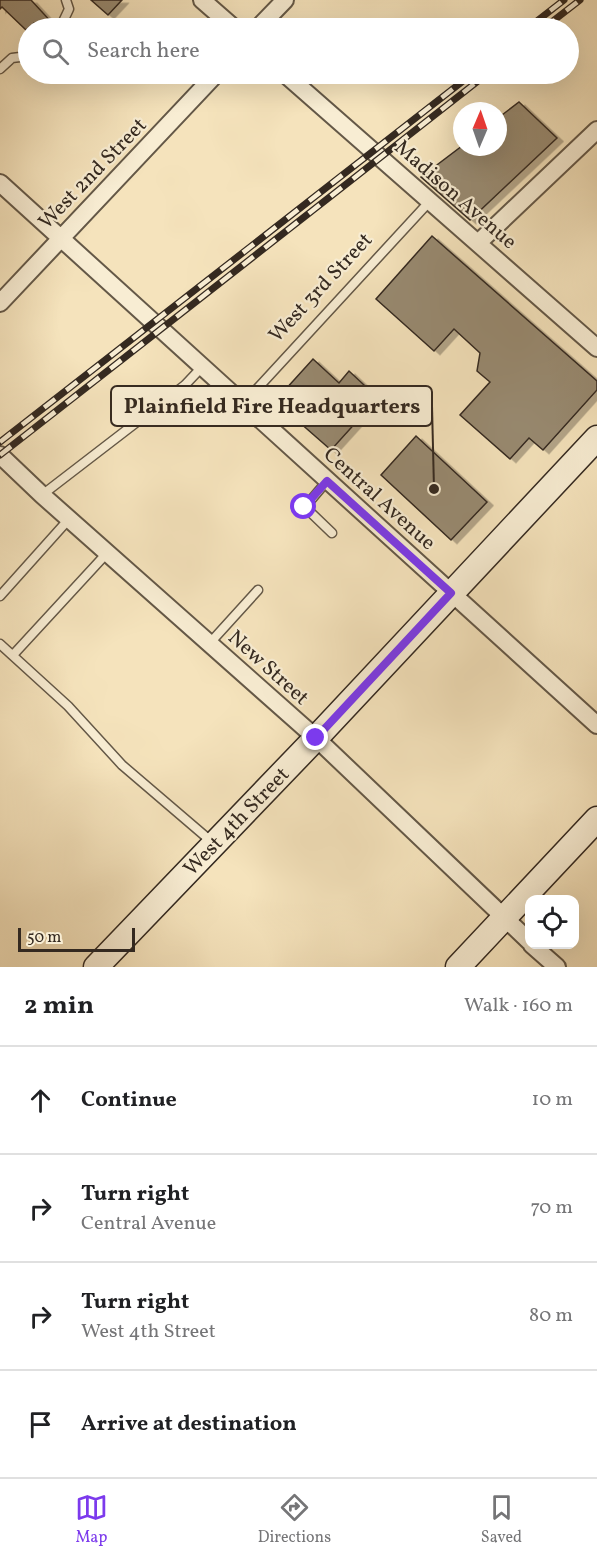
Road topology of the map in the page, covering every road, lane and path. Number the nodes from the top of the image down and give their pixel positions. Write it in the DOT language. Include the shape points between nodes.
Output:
graph roads {
  1 [pos="66,0"];
  2 [pos="202,0"];
  3 [pos="285,0"];
  4 [pos="65,18"];
  5 [pos="223,18"];
  6 [pos="268,18"];
  7 [pos="18,57"];
  8 [pos="0,69"];
  9 [pos="206,84"];
  10 [pos="296,84"];
  11 [pos="597,130"];
  12 [pos="0,183"];
  13 [pos="430,201"];
  14 [pos="60,238"];
  15 [pos="478,243"];
  16 [pos="2,298"];
  17 [pos="597,348"];
  18 [pos="202,367"];
  19 [pos="243,404"];
  20 [pos="597,438"];
  21 [pos="0,455"];
  22 [pos="327,481"];
  23 [pos="42,495"];
  24 [pos="69,519"];
  25 [pos="332,533"];
  26 [pos="107,553"];
  27 [pos="258,590"];
  28 [pos="451,593"];
  29 [pos="0,596"];
  30 [pos="0,644"];
  31 [pos="209,644"];
  32 [pos="13,655"];
  33 [pos="597,725"];
  34 [pos="316,738"];
  35 [pos="597,819"];
  36 [pos="215,844"];
  37 [pos="504,919"];
  38 [pos="525,938"];
  39 [pos="538,949"];
  40 [pos="96,967"];
  41 [pos="458,967"];
  42 [pos="557,967"];
  1 -- 4 [label="lane" via="69,9"];
  2 -- 5 [label="street"];
  3 -- 6 [label="street"];
  7 -- 8 [label="lane"];
  9 -- 14 [label="street, West 2nd Street"];
  10 -- 13 [label="street, Madison Avenue"];
  11 -- 15 [label="street"];
  12 -- 14 [label="street, Central Avenue"];
  13 -- 15 [label="street, Madison Avenue"];
  13 -- 19 [label="lane, West 3rd Street"];
  14 -- 16 [label="street, West 2nd Street"];
  14 -- 18 [label="street, Central Avenue"];
  15 -- 17 [label="street, Madison Avenue"];
  18 -- 19 [label="street, Central Avenue"];
  18 -- 23 [label="lane" via="185,385"];
  19 -- 22 [label="street, Central Avenue"];
  20 -- 28 [label="main road, West 4th Street"];
  21 -- 23 [label="street, New Street"];
  22 -- 25 [label="lane" via="304,507"];
  22 -- 28 [label="street, Central Avenue"];
  23 -- 24 [label="street, New Street"];
  24 -- 26 [label="street, New Street"];
  24 -- 29 [label="lane"];
  26 -- 31 [label="street, New Street"];
  26 -- 32 [label="lane"];
  27 -- 31 [label="lane"];
  28 -- 33 [label="street, Central Avenue"];
  28 -- 34 [label="main road, West 4th Street"];
  30 -- 32 [label="lane"];
  31 -- 34 [label="street, New Street"];
  32 -- 36 [label="lane" via="68,706 122,765"];
  34 -- 36 [label="main road, West 4th Street"];
  34 -- 37 [label="street, New Street"];
  35 -- 37 [label="main road"];
  36 -- 40 [label="main road, West 4th Street"];
  37 -- 38 [label="street, New Street"];
  37 -- 41 [label="main road"];
  39 -- 42 [label="street, New Street"];
}
